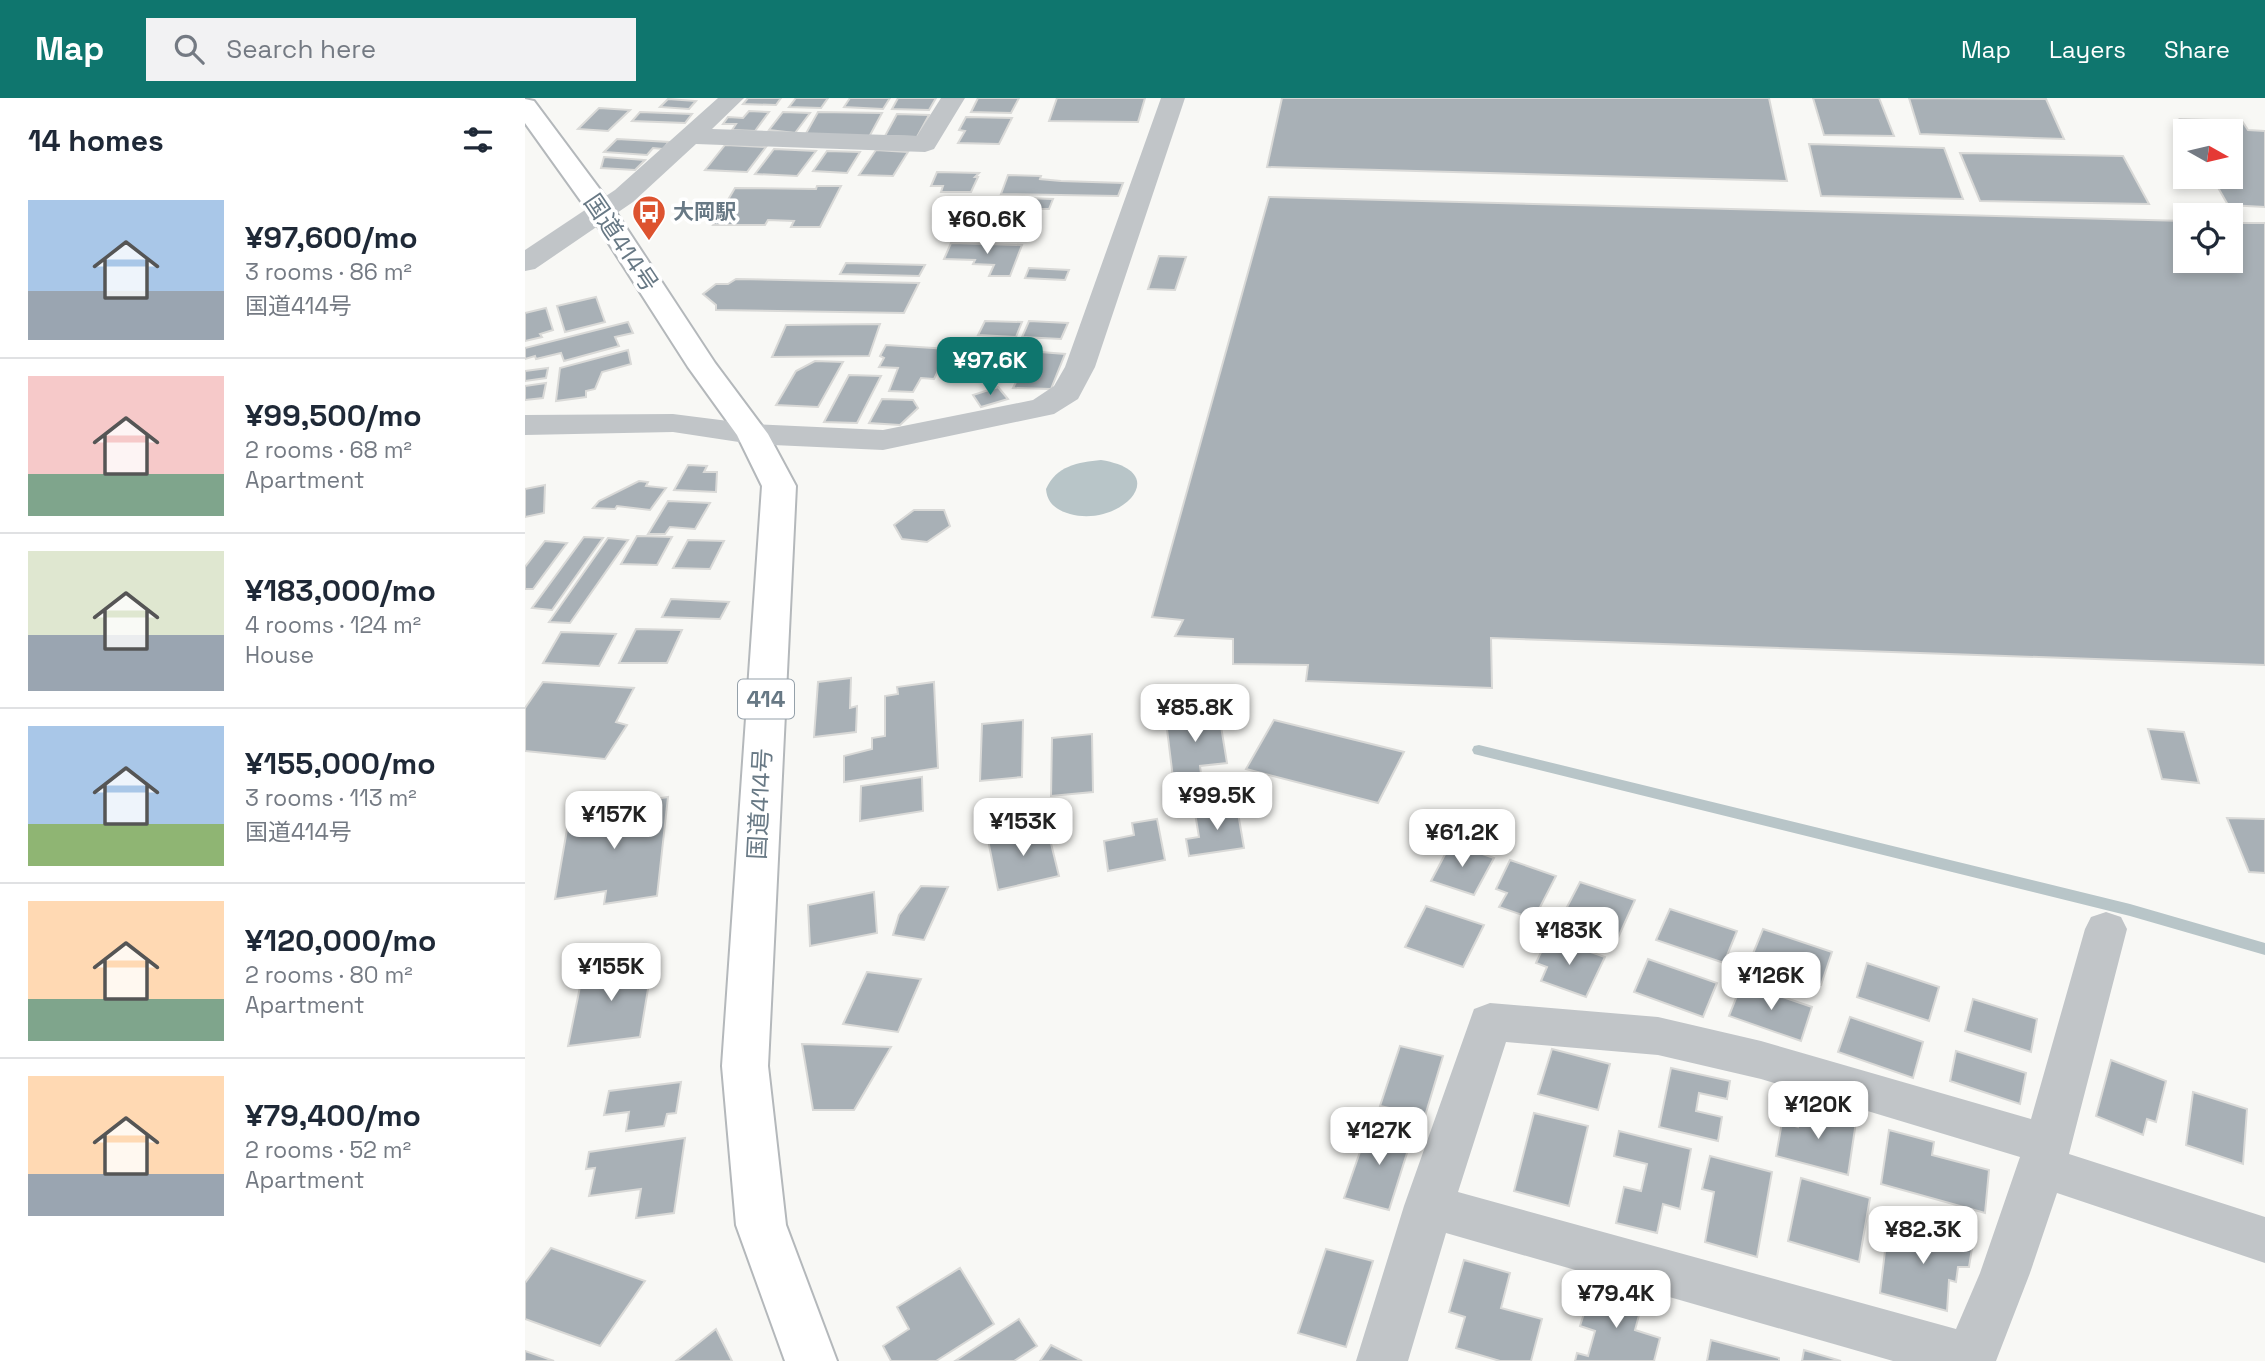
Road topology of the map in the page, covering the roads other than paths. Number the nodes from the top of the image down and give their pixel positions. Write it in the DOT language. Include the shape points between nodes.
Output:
graph roads {
  1 [pos="732,98"];
  2 [pos="953,98"];
  3 [pos="1173,98"];
  4 [pos="525,106"];
  5 [pos="691,136"];
  6 [pos="600,209"];
  7 [pos="525,263"];
  8 [pos="525,425"];
  9 [pos="752,434"];
  10 [pos="2106,929"];
  11 [pos="2044,1155"];
  12 [pos="1429,1206"];
  13 [pos="2265,1240"];
  14 [pos="1970,1359"];
  15 [pos="811,1361"];
  16 [pos="1382,1361"];
  1 -- 5 [label="street"];
  2 -- 5 [label="street" via="925,144"];
  3 -- 9 [label="street" via="1080,367 1067,392 1043,407 883,440"];
  4 -- 6 [label="highway, 国道414号 / 414"];
  5 -- 6 [label="street" via="624,196"];
  6 -- 7 [label="street"];
  6 -- 9 [label="highway, 国道414号 / 414"];
  8 -- 9 [label="street" via="673,423"];
  9 -- 15 [label="highway, 国道414号 / 414" via="779,486 745,1066 761,1225"];
  10 -- 11 [label="street"];
  11 -- 12 [label="street" via="1761,1060 1658,1036 1490,1022"];
  11 -- 13 [label="street"];
  11 -- 14 [label="street" via="2005,1273"];
  12 -- 14 [label="street"];
  12 -- 16 [label="street"];
}
